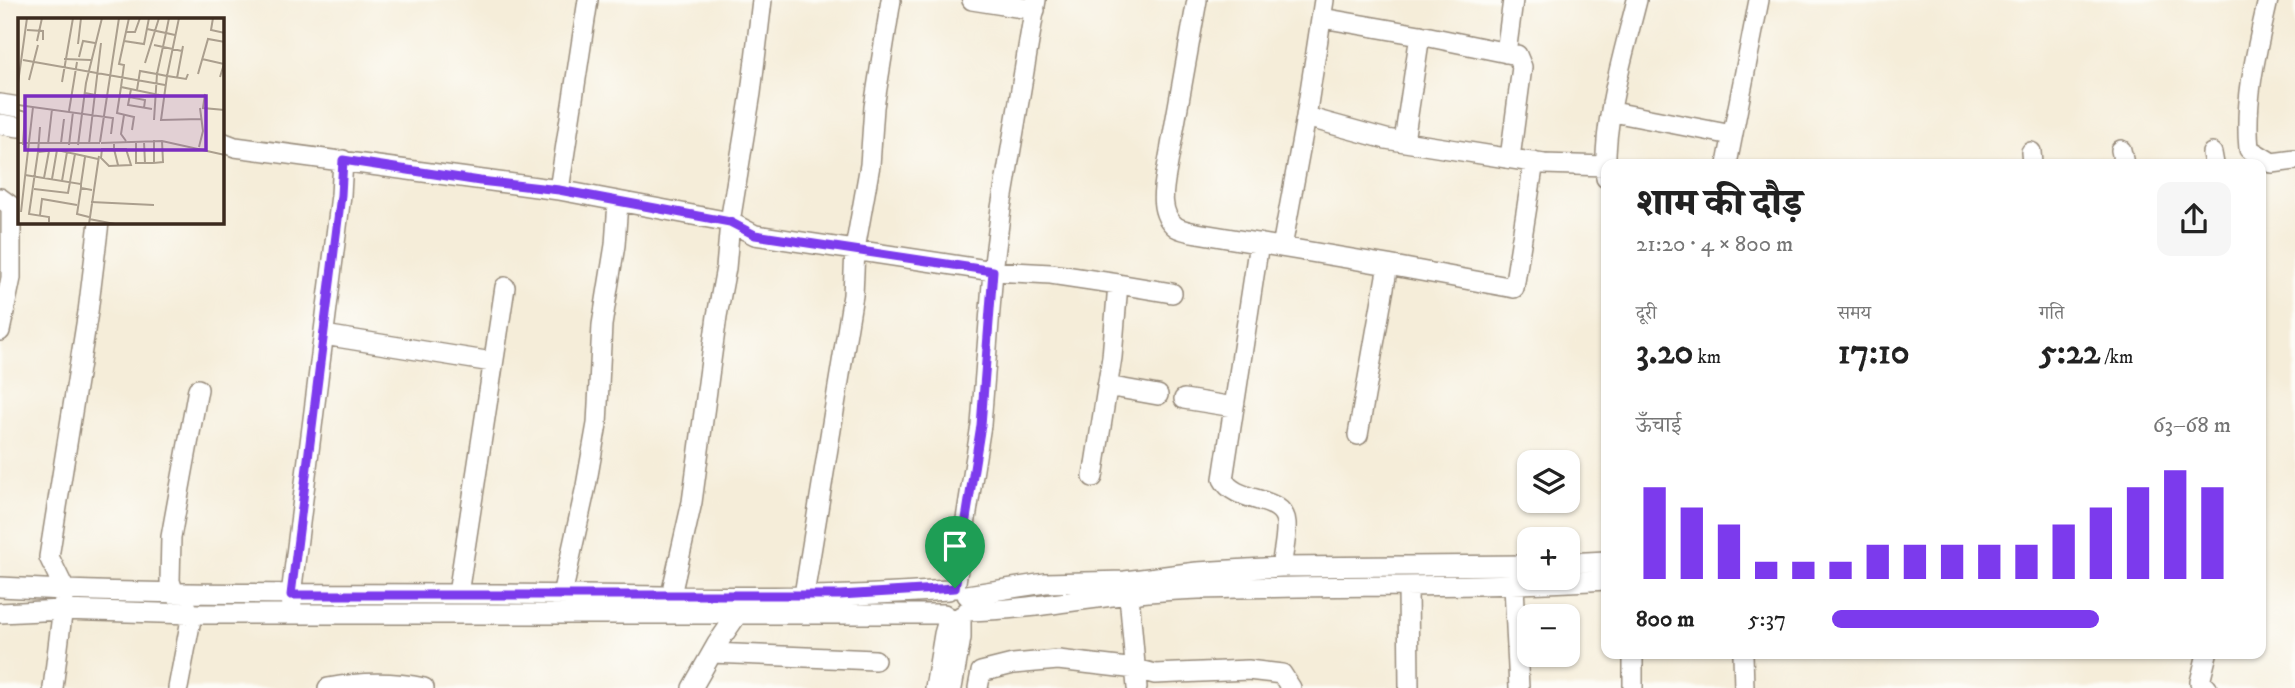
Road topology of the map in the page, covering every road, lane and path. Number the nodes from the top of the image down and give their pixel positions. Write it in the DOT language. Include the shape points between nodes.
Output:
graph roads {
  1 [pos="588,0"];
  2 [pos="762,0"];
  3 [pos="891,0"];
  4 [pos="972,0"];
  5 [pos="1197,0"];
  6 [pos="1513,0"];
  7 [pos="1637,0"];
  8 [pos="1759,0"];
  9 [pos="2268,0"];
  10 [pos="1036,5"];
  11 [pos="1323,9"];
  12 [pos="1420,35"];
  13 [pos="1506,52"];
  14 [pos="0,104"];
  15 [pos="18,107"];
  16 [pos="1613,112"];
  17 [pos="1306,117"];
  18 [pos="0,124"];
  19 [pos="18,127"];
  20 [pos="1732,135"];
  21 [pos="1404,141"];
  22 [pos="226,146"];
  23 [pos="1510,158"];
  24 [pos="1607,159"];
  25 [pos="1728,159"];
  26 [pos="2265,159"];
  27 [pos="2266,159"];
  28 [pos="343,160"];
  29 [pos="2295,160"];
  30 [pos="1534,162"];
  31 [pos="1601,166"];
  32 [pos="559,190"];
  33 [pos="0,198"];
  34 [pos="618,202"];
  35 [pos="730,222"];
  36 [pos="99,224"];
  37 [pos="1259,243"];
  38 [pos="1282,247"];
  39 [pos="855,249"];
  40 [pos="1388,265"];
  41 [pos="993,271"];
  42 [pos="1118,285"];
  43 [pos="505,286"];
  44 [pos="1172,293"];
  45 [pos="0,331"];
  46 [pos="324,335"];
  47 [pos="492,362"];
  48 [pos="1107,386"];
  49 [pos="198,389"];
  50 [pos="1158,395"];
  51 [pos="1184,399"];
  52 [pos="1234,407"];
  53 [pos="1358,435"];
  54 [pos="1093,477"];
  55 [pos="1601,561"];
  56 [pos="1580,562"];
  57 [pos="1517,565"];
  58 [pos="1281,567"];
  59 [pos="1601,580"];
  60 [pos="1514,586"];
  61 [pos="0,587"];
  62 [pos="1408,587"];
  63 [pos="174,593"];
  64 [pos="458,594"];
  65 [pos="1129,595"];
  66 [pos="64,600"];
  67 [pos="291,604"];
  68 [pos="562,604"];
  69 [pos="808,604"];
  70 [pos="956,604"];
  71 [pos="672,605"];
  72 [pos="0,613"];
  73 [pos="192,614"];
  74 [pos="737,615"];
  75 [pos="712,653"];
  76 [pos="1633,659"];
  77 [pos="1743,659"];
  78 [pos="2206,659"];
  79 [pos="875,660"];
  80 [pos="1136,678"];
  81 [pos="411,687"];
  82 [pos="53,688"];
  83 [pos="178,688"];
  84 [pos="328,688"];
  85 [pos="692,688"];
  86 [pos="935,688"];
  87 [pos="952,688"];
  88 [pos="978,688"];
  89 [pos="1292,688"];
  90 [pos="1409,688"];
  91 [pos="1519,688"];
  92 [pos="1633,688"];
  93 [pos="1744,688"];
  94 [pos="2207,688"];
  1 -- 32 [label="street"];
  2 -- 35 [label="street"];
  3 -- 39 [label="street"];
  4 -- 10 [label="street"];
  5 -- 37 [label="street" via="1166,174 1166,215 1176,228"];
  6 -- 13 [label="street"];
  7 -- 16 [label="street"];
  8 -- 20 [label="street"];
  9 -- 26 [label="street" via="2253,64 2247,125 2249,149"];
  10 -- 41 [label="street"];
  11 -- 12 [label="street"];
  11 -- 17 [label="street"];
  12 -- 13 [label="street"];
  12 -- 21 [label="street"];
  13 -- 23 [label="street" via="1517,55 1522,67"];
  14 -- 15 [label="street"];
  16 -- 20 [label="street"];
  16 -- 24 [label="street"];
  17 -- 21 [label="street"];
  17 -- 38 [label="street"];
  18 -- 19 [label="street"];
  20 -- 25 [label="street"];
  21 -- 23 [label="street"];
  22 -- 28 [label="street"];
  23 -- 30 [label="street"];
  27 -- 29 [label="street" via="2272,163"];
  28 -- 32 [label="street"];
  28 -- 46 [label="street"];
  30 -- 31 [label="street"];
  30 -- 40 [label="street" via="1514,288"];
  32 -- 34 [label="street"];
  33 -- 45 [label="street" via="11,206 11,278"];
  34 -- 35 [label="street"];
  34 -- 68 [label="street" via="602,325 597,424"];
  35 -- 39 [label="street" via="755,235"];
  35 -- 71 [label="street" via="692,502"];
  36 -- 66 [label="street" via="49,557"];
  37 -- 38 [label="street"];
  37 -- 52 [label="street"];
  38 -- 40 [label="street"];
  39 -- 41 [label="street"];
  39 -- 69 [label="street" via="853,295"];
  40 -- 53 [label="street"];
  41 -- 42 [label="street"];
  41 -- 70 [label="street" via="981,425"];
  42 -- 44 [label="street"];
  42 -- 48 [label="street"];
  43 -- 47 [label="street"];
  46 -- 47 [label="street"];
  46 -- 67 [label="street"];
  47 -- 64 [label="street"];
  48 -- 50 [label="street"];
  48 -- 54 [label="street"];
  49 -- 63 [label="street" via="171,537"];
  51 -- 52 [label="street"];
  52 -- 58 [label="street" via="1223,479 1236,493 1284,513"];
  55 -- 56 [label="street"];
  57 -- 58 [label="street"];
  58 -- 70 [label="street" via="1045,583"];
  59 -- 60 [label="street"];
  60 -- 62 [label="street"];
  60 -- 91 [label="street"];
  61 -- 66 [label="street"];
  62 -- 65 [label="street" via="1177,590"];
  62 -- 90 [label="street"];
  63 -- 66 [label="street"];
  63 -- 67 [label="street"];
  63 -- 73 [label="street"];
  64 -- 67 [label="street"];
  64 -- 68 [label="street"];
  65 -- 70 [label="street" via="1009,610"];
  65 -- 80 [label="street"];
  66 -- 72 [label="street"];
  66 -- 73 [label="street"];
  66 -- 82 [label="street"];
  67 -- 68 [label="street"];
  67 -- 73 [label="street"];
  68 -- 71 [label="street"];
  69 -- 70 [label="street" via="882,594"];
  69 -- 71 [label="street"];
  69 -- 74 [label="street"];
  70 -- 86 [label="street"];
  70 -- 87 [label="street" via="961,638"];
  71 -- 74 [label="street"];
  73 -- 83 [label="street"];
  74 -- 75 [label="street"];
  75 -- 79 [label="street"];
  75 -- 85 [label="street"];
  76 -- 92 [label="street"];
  77 -- 93 [label="street"];
  78 -- 94 [label="street" via="2200,682"];
  80 -- 88 [label="street" via="1058,660 981,672"];
  80 -- 89 [label="street" via="1248,670 1282,674"];
  81 -- 84 [label="street" via="366,683"];
}
